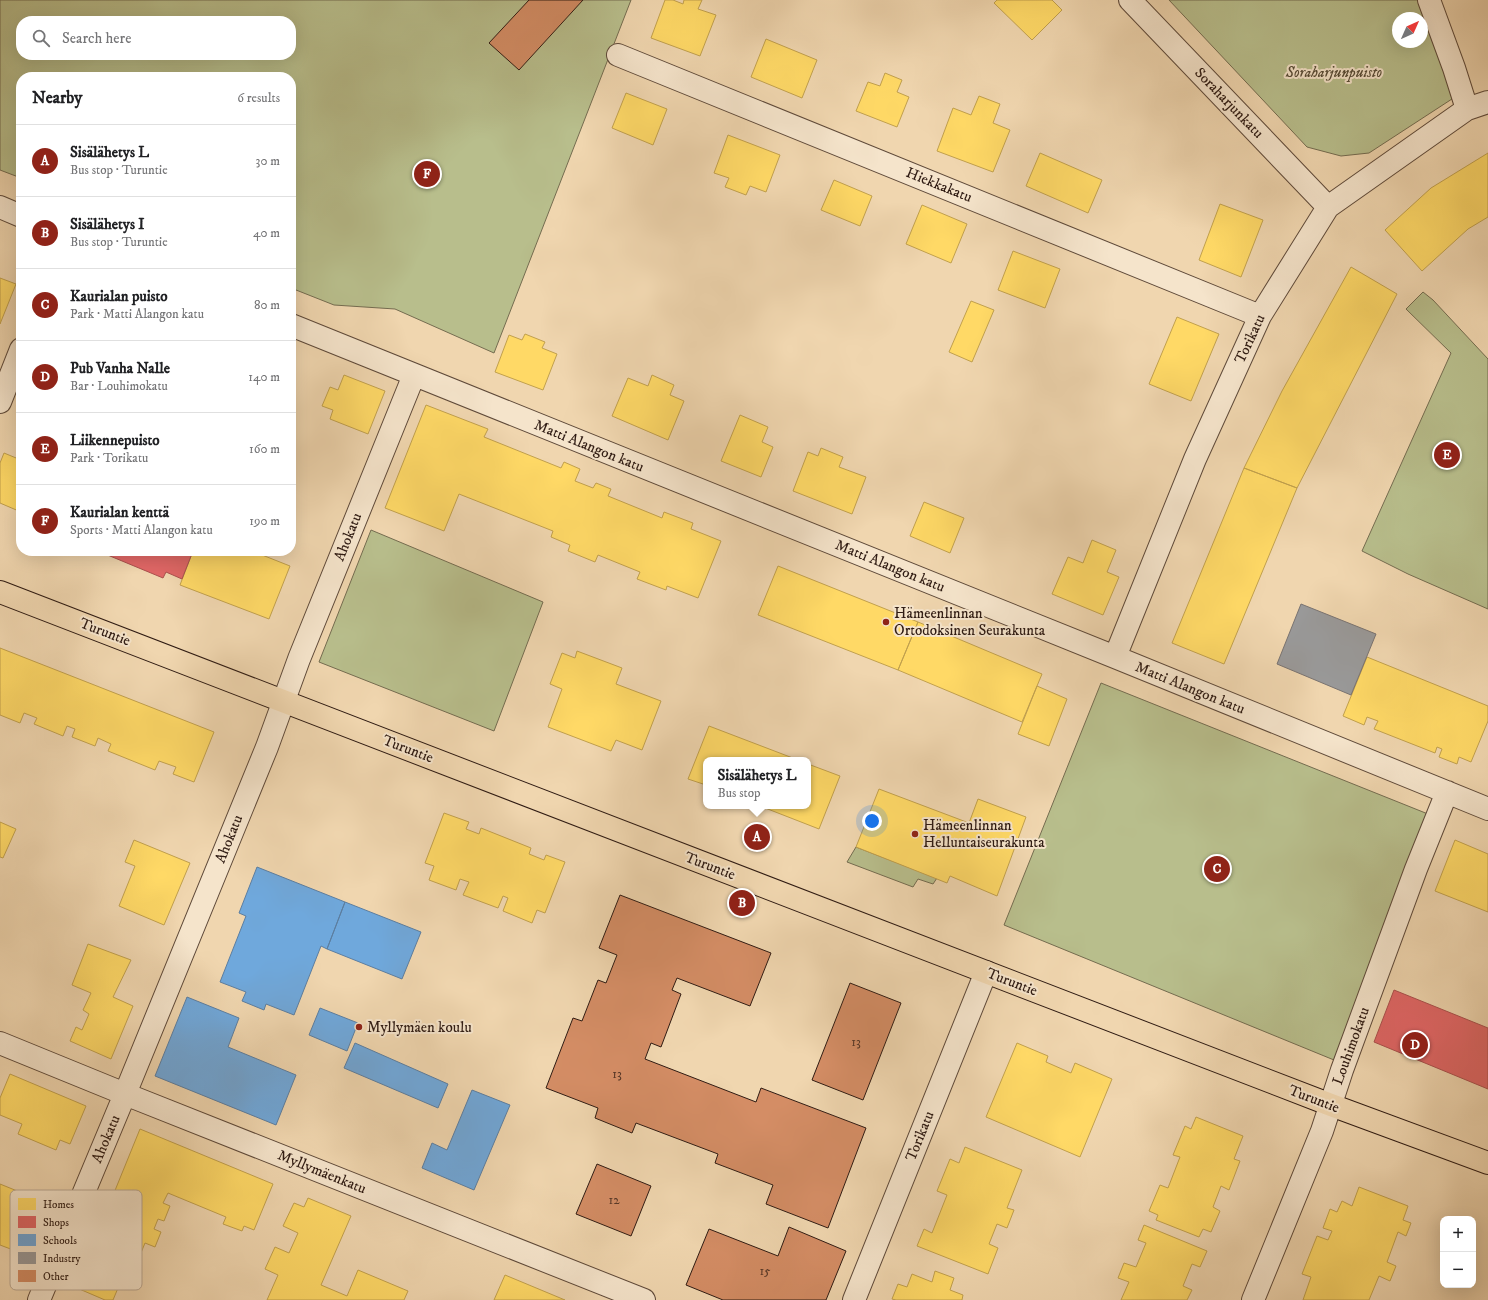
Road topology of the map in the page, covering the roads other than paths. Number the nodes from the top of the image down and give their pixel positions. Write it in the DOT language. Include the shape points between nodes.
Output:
graph roads {
  1 [pos="1130,0"];
  2 [pos="1429,0"];
  3 [pos="618,55"];
  4 [pos="1488,102"];
  5 [pos="1467,109"];
  6 [pos="1328,207"];
  7 [pos="0,208"];
  8 [pos="16,214"];
  9 [pos="1260,316"];
  10 [pos="296,327"];
  11 [pos="16,362"];
  12 [pos="414,376"];
  13 [pos="0,402"];
  14 [pos="0,592"];
  15 [pos="1115,657"];
  16 [pos="284,701"];
  17 [pos="1447,792"];
  18 [pos="1488,809"];
  19 [pos="986,972"];
  20 [pos="0,1043"];
  21 [pos="125,1094"];
  22 [pos="1330,1105"];
  23 [pos="1488,1163"];
  24 [pos="85,1190"];
  25 [pos="43,1290"];
  26 [pos="39,1300"];
  27 [pos="644,1300"];
  28 [pos="854,1300"];
  29 [pos="1253,1300"];
  1 -- 6 [label="street, Soraharjunkatu"];
  2 -- 5 [label="street"];
  3 -- 9 [label="street, Hiekkakatu"];
  4 -- 5 [label="street, Torikatu"];
  5 -- 6 [label="street, Torikatu"];
  6 -- 9 [label="street, Torikatu"];
  7 -- 8 [label="street"];
  9 -- 15 [label="street, Torikatu" via="1196,459"];
  10 -- 12 [label="street, Matti Alangon katu"];
  11 -- 13 [label="street"];
  12 -- 15 [label="street, Matti Alangon katu"];
  12 -- 16 [label="street, Ahokatu"];
  14 -- 16 [label="main road, Turuntie"];
  15 -- 17 [label="street, Matti Alangon katu"];
  16 -- 19 [label="main road, Turuntie"];
  16 -- 21 [label="street, Ahokatu"];
  17 -- 18 [label="street, Matti Alangon katu"];
  17 -- 22 [label="street, Louhimokatu" via="1402,906"];
  19 -- 22 [label="main road, Turuntie"];
  19 -- 28 [label="street, Torikatu"];
  20 -- 21 [label="street, Myllymäenkatu"];
  21 -- 24 [label="street, Ahokatu"];
  21 -- 27 [label="street, Myllymäenkatu"];
  22 -- 23 [label="main road, Turuntie"];
  22 -- 29 [label="street, Louhimokatu" via="1322,1131"];
  25 -- 26 [label="street, Ahokatu"];
}
